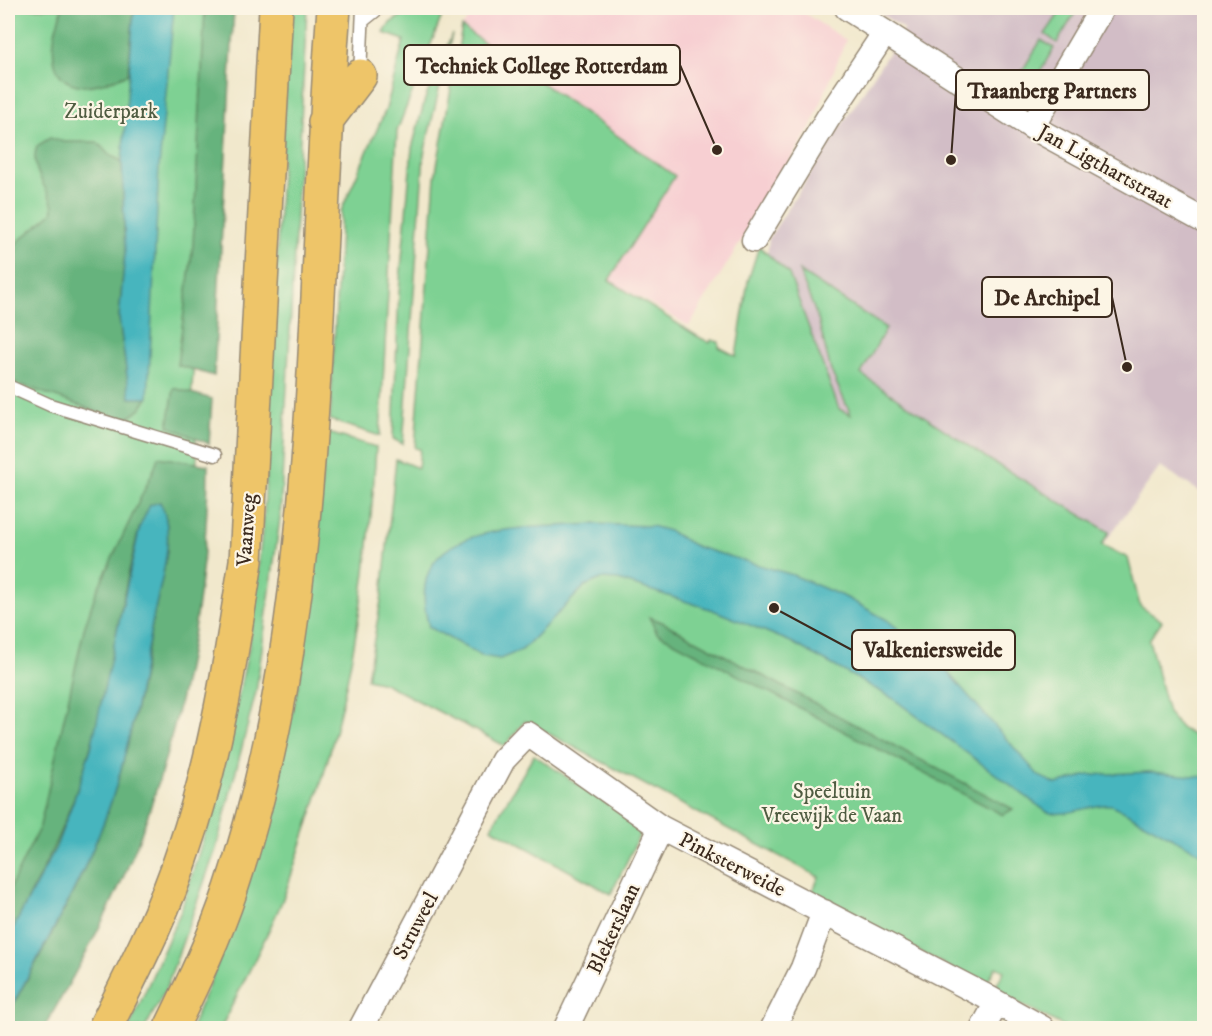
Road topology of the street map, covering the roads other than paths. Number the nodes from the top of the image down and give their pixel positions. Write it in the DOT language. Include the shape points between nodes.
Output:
graph roads {
  1 [pos="276,8"];
  2 [pos="370,8"];
  3 [pos="379,8"];
  4 [pos="847,8"];
  5 [pos="1102,8"];
  6 [pos="354,12"];
  7 [pos="884,34"];
  8 [pos="360,76"];
  9 [pos="325,122"];
  10 [pos="1032,127"];
  11 [pos="1204,221"];
  12 [pos="754,240"];
  13 [pos="8,386"];
  14 [pos="215,455"];
  15 [pos="470,824"];
  16 [pos="661,828"];
  17 [pos="824,912"];
  18 [pos="996,1004"];
  19 [pos="105,1029"];
  20 [pos="171,1029"];
  21 [pos="361,1029"];
  22 [pos="566,1029"];
  23 [pos="773,1029"];
  24 [pos="983,1029"];
  25 [pos="1042,1029"];
  1 -- 19 [label="highway, Vaanweg" via="246,561 234,640 222,710 184,850 150,939"];
  2 -- 6 [label="lane"];
  3 -- 6 [label="lane"];
  4 -- 7 [label="street, Jan Ligthartstraat"];
  5 -- 10 [label="street"];
  6 -- 8 [label="lane"];
  6 -- 9 [label="highway"];
  7 -- 10 [label="street, Jan Ligthartstraat"];
  7 -- 12 [label="street"];
  8 -- 9 [label="highway"];
  9 -- 20 [label="highway" via="310,443 288,640 255,808 231,890"];
  10 -- 11 [label="street, Jan Ligthartstraat"];
  13 -- 14 [label="lane" via="69,412"];
  15 -- 16 [label="street, Pinksterweide" via="503,760 528,734"];
  15 -- 21 [label="street, Struweel"];
  16 -- 17 [label="street, Pinksterweide"];
  16 -- 22 [label="street, Blekerslaan"];
  17 -- 18 [label="street, Pinksterweide"];
  17 -- 23 [label="street" via="803,968"];
  18 -- 24 [label="street"];
  18 -- 25 [label="street, Pinksterweide"];
}
